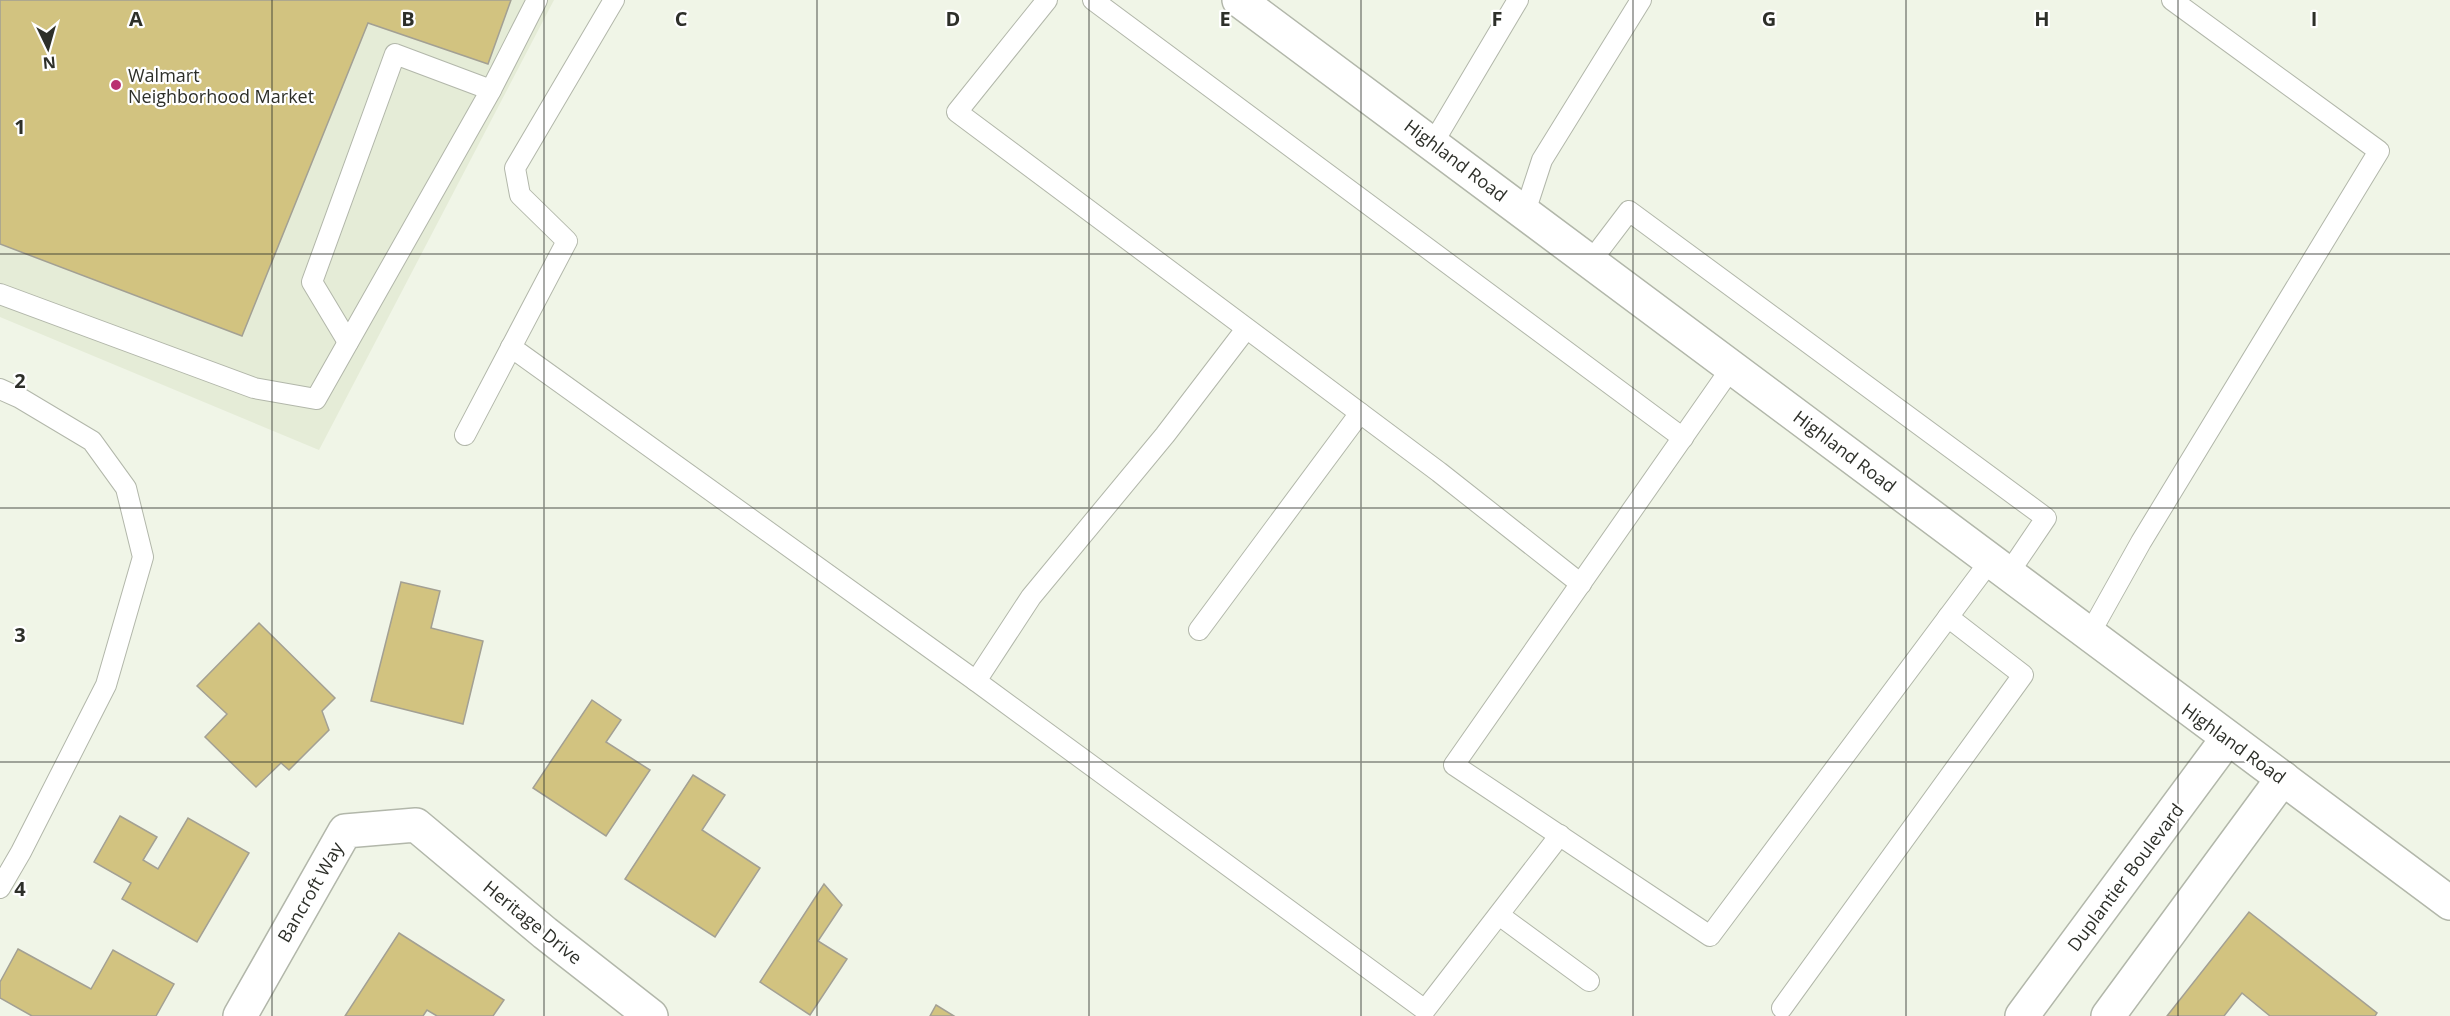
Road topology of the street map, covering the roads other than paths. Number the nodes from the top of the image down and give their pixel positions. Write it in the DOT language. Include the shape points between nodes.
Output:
graph roads {
  1 [pos="537,0"];
  2 [pos="614,0"];
  3 [pos="1047,0"];
  4 [pos="1093,0"];
  5 [pos="1239,0"];
  6 [pos="1518,0"];
  7 [pos="1641,0"];
  8 [pos="2172,0"];
  9 [pos="491,90"];
  10 [pos="1433,143"];
  11 [pos="1525,212"];
  12 [pos="1591,261"];
  13 [pos="0,294"];
  14 [pos="1246,329"];
  15 [pos="348,342"];
  16 [pos="511,347"];
  17 [pos="1732,367"];
  18 [pos="0,389"];
  19 [pos="1360,413"];
  20 [pos="465,435"];
  21 [pos="1683,438"];
  22 [pos="1999,567"];
  23 [pos="1581,584"];
  24 [pos="1948,617"];
  25 [pos="1199,630"];
  26 [pos="2089,635"];
  27 [pos="976,681"];
  28 [pos="2227,739"];
  29 [pos="2283,778"];
  30 [pos="416,825"];
  31 [pos="1560,835"];
  32 [pos="0,888"];
  33 [pos="2450,903"];
  34 [pos="1499,915"];
  35 [pos="1589,981"];
  36 [pos="1782,1008"];
  37 [pos="240,1016"];
  38 [pos="651,1016"];
  39 [pos="2022,1016"];
  40 [pos="2108,1016"];
  1 -- 9 [label="lane"];
  2 -- 16 [label="lane" via="515,168 520,195 567,241"];
  3 -- 14 [label="lane" via="957,112"];
  4 -- 21 [label="lane"];
  5 -- 10 [label="street, Highland Road"];
  6 -- 10 [label="lane"];
  7 -- 11 [label="lane" via="1542,160"];
  8 -- 26 [label="lane" via="2379,151 2147,532"];
  9 -- 15 [label="lane"];
  9 -- 15 [label="lane" via="395,54 312,282"];
  10 -- 11 [label="street, Highland Road"];
  11 -- 12 [label="street, Highland Road"];
  12 -- 17 [label="street, Highland Road"];
  12 -- 22 [label="lane" via="1629,211 2046,518"];
  13 -- 15 [label="lane" via="254,388 316,399"];
  14 -- 19 [label="lane"];
  14 -- 27 [label="lane" via="1165,435 1031,597"];
  16 -- 20 [label="lane"];
  16 -- 27 [label="lane"];
  17 -- 21 [label="lane"];
  17 -- 22 [label="street, Highland Road"];
  18 -- 32 [label="lane" via="92,441 126,488 143,557 106,685"];
  19 -- 23 [label="lane"];
  19 -- 25 [label="lane"];
  21 -- 23 [label="lane"];
  22 -- 24 [label="lane"];
  22 -- 26 [label="street, Highland Road"];
  23 -- 31 [label="lane" via="1454,765"];
  24 -- 31 [label="lane" via="1710,936"];
  24 -- 36 [label="lane" via="2023,675"];
  26 -- 28 [label="street, Highland Road"];
  27 -- 34 [label="lane" via="1425,1010"];
  28 -- 29 [label="street, Highland Road"];
  28 -- 39 [label="street, Duplantier Boulevard"];
  29 -- 33 [label="street, Highland Road"];
  29 -- 40 [label="street"];
  30 -- 37 [label="street, Bancroft Way" via="345,831"];
  30 -- 38 [label="street, Heritage Drive"];
  31 -- 34 [label="lane"];
  34 -- 35 [label="lane"];
}
